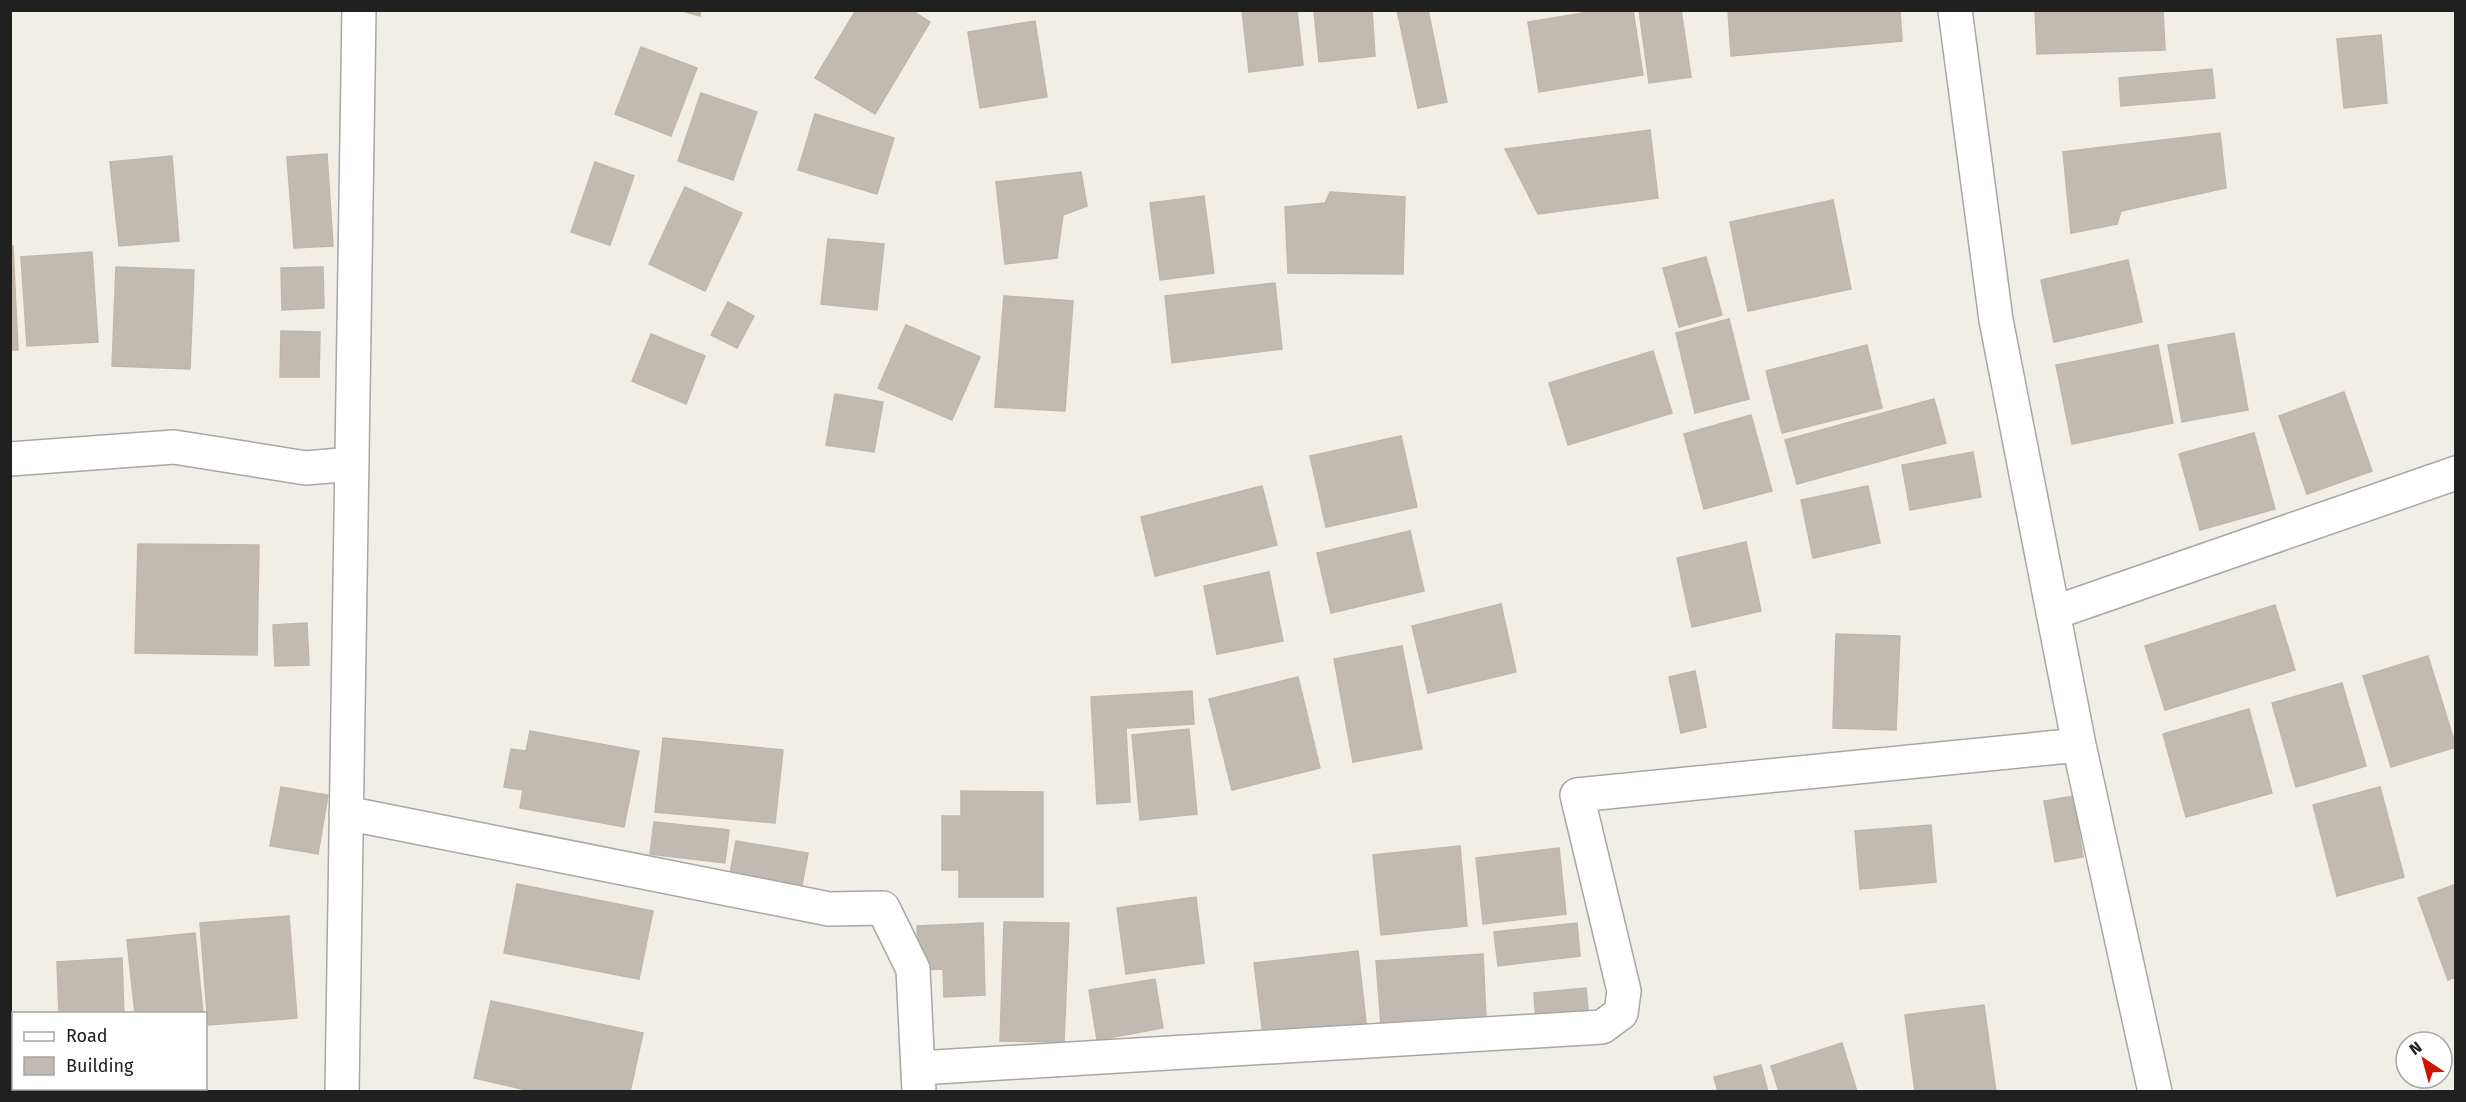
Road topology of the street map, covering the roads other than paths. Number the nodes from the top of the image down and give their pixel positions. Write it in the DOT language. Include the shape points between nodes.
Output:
graph roads {
  1 [pos="359,10"];
  2 [pos="1955,10"];
  3 [pos="10,459"];
  4 [pos="352,464"];
  5 [pos="2456,473"];
  6 [pos="2053,613"];
  7 [pos="2079,745"];
  8 [pos="346,813"];
  9 [pos="919,1080"];
  10 [pos="342,1092"];
  11 [pos="2155,1092"];
  1 -- 4 [label="street"];
  2 -- 6 [label="street" via="1996,320"];
  3 -- 4 [label="street" via="174,447 306,468"];
  4 -- 8 [label="street"];
  5 -- 6 [label="street"];
  6 -- 7 [label="street"];
  7 -- 9 [label="street" via="1577,795 1624,991 1621,1013 1602,1027"];
  7 -- 11 [label="street"];
  8 -- 9 [label="street" via="829,909 883,908 913,969"];
  8 -- 10 [label="street"];
}
